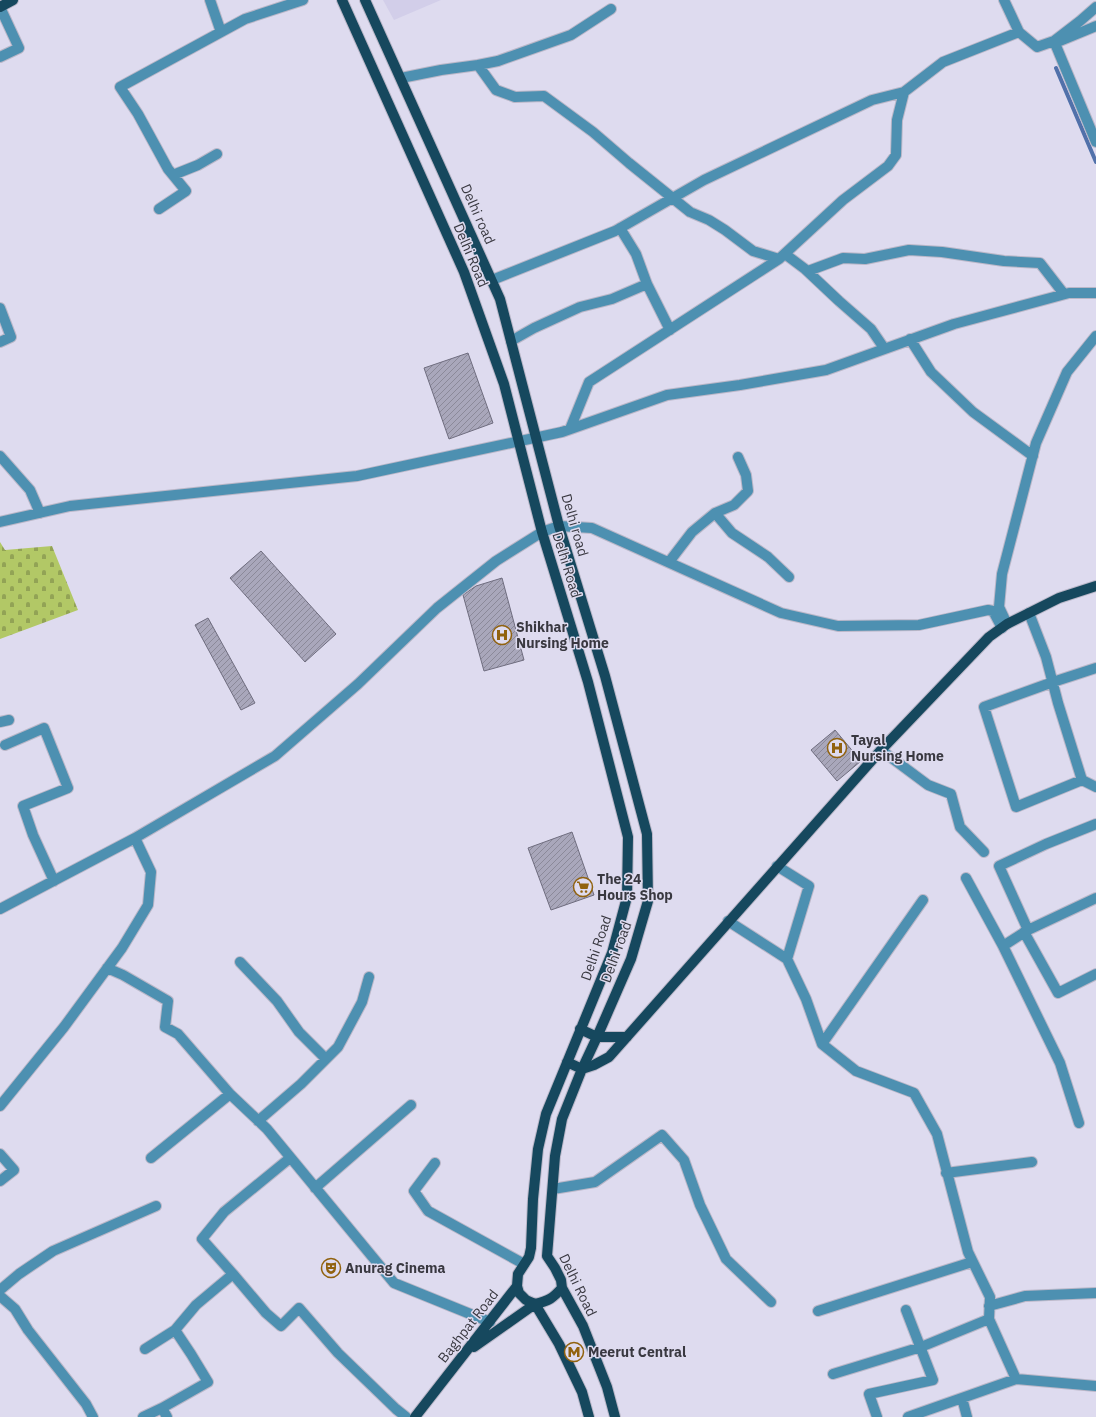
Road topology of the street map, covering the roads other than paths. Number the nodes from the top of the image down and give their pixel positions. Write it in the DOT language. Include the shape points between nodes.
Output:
graph roads {
  1 [pos="13,0"];
  2 [pos="210,0"];
  3 [pos="303,0"];
  4 [pos="342,0"];
  5 [pos="365,0"];
  6 [pos="1004,0"];
  7 [pos="0,7"];
  8 [pos="1096,7"];
  9 [pos="611,9"];
  10 [pos="1096,26"];
  11 [pos="221,32"];
  12 [pos="1019,32"];
  13 [pos="1054,41"];
  14 [pos="0,57"];
  15 [pos="478,65"];
  16 [pos="401,78"];
  17 [pos="904,92"];
  18 [pos="1096,142"];
  19 [pos="217,154"];
  20 [pos="173,175"];
  21 [pos="672,198"];
  22 [pos="159,209"];
  23 [pos="620,228"];
  24 [pos="782,257"];
  25 [pos="808,271"];
  26 [pos="492,280"];
  27 [pos="647,284"];
  28 [pos="1096,293"];
  29 [pos="1064,294"];
  30 [pos="0,308"];
  31 [pos="670,330"];
  32 [pos="1096,336"];
  33 [pos="910,339"];
  34 [pos="511,341"];
  35 [pos="0,342"];
  36 [pos="884,348"];
  37 [pos="570,429"];
  38 [pos="537,437"];
  39 [pos="519,442"];
  40 [pos="0,456"];
  41 [pos="1033,456"];
  42 [pos="738,457"];
  43 [pos="40,513"];
  44 [pos="715,513"];
  45 [pos="0,522"];
  46 [pos="560,526"];
  47 [pos="542,532"];
  48 [pos="669,562"];
  49 [pos="789,577"];
  50 [pos="1096,586"];
  51 [pos="1029,613"];
  52 [pos="1005,626"];
  53 [pos="1096,668"];
  54 [pos="1052,682"];
  55 [pos="5,745"];
  56 [pos="881,750"];
  57 [pos="1082,780"];
  58 [pos="1096,787"];
  59 [pos="1096,824"];
  60 [pos="135,838"];
  61 [pos="984,852"];
  62 [pos="777,866"];
  63 [pos="966,878"];
  64 [pos="54,881"];
  65 [pos="1096,898"];
  66 [pos="923,900"];
  67 [pos="0,909"];
  68 [pos="728,921"];
  69 [pos="1026,931"];
  70 [pos="1003,946"];
  71 [pos="787,959"];
  72 [pos="240,962"];
  73 [pos="107,968"];
  74 [pos="1096,974"];
  75 [pos="369,977"];
  76 [pos="580,1029"];
  77 [pos="597,1036"];
  78 [pos="627,1036"];
  79 [pos="822,1044"];
  80 [pos="326,1059"];
  81 [pos="567,1062"];
  82 [pos="582,1069"];
  83 [pos="230,1094"];
  84 [pos="411,1105"];
  85 [pos="0,1106"];
  86 [pos="258,1120"];
  87 [pos="1079,1123"];
  88 [pos="0,1154"];
  89 [pos="150,1158"];
  90 [pos="290,1158"];
  91 [pos="1032,1162"];
  92 [pos="435,1163"];
  93 [pos="946,1174"];
  94 [pos="0,1181"];
  95 [pos="315,1188"];
  96 [pos="552,1189"];
  97 [pos="156,1206"];
  98 [pos="532,1248"];
  99 [pos="972,1262"];
  100 [pos="524,1264"];
  101 [pos="233,1274"];
  102 [pos="517,1286"];
  103 [pos="562,1288"];
  104 [pos="0,1290"];
  105 [pos="1096,1293"];
  106 [pos="0,1296"];
  107 [pos="771,1302"];
  108 [pos="535,1304"];
  109 [pos="989,1306"];
  110 [pos="906,1310"];
  111 [pos="818,1311"];
  112 [pos="989,1319"];
  113 [pos="490,1322"];
  114 [pos="175,1330"];
  115 [pos="921,1347"];
  116 [pos="145,1348"];
  117 [pos="464,1354"];
  118 [pos="833,1374"];
  119 [pos="1016,1379"];
  120 [pos="1096,1386"];
  121 [pos="962,1398"];
  122 [pos="162,1408"];
  123 [pos="93,1417"];
  124 [pos="143,1417"];
  125 [pos="167,1417"];
  126 [pos="406,1417"];
  127 [pos="414,1417"];
  128 [pos="589,1417"];
  129 [pos="615,1417"];
  130 [pos="877,1417"];
  131 [pos="908,1417"];
  132 [pos="967,1417"];
  1 -- 7 [label="main road"];
  2 -- 11 [label="street"];
  3 -- 11 [label="street" via="245,19"];
  4 -- 39 [label="main road, Delhi Road" via="464,272 504,384"];
  5 -- 16 [label="main road, Delhi road"];
  6 -- 12 [label="street"];
  7 -- 14 [label="street" via="19,48"];
  8 -- 13 [label="street"];
  9 -- 15 [label="street" via="571,35 498,61"];
  10 -- 13 [label="street" via="1062,41"];
  11 -- 20 [label="street" via="120,87"];
  12 -- 13 [label="street" via="1037,47"];
  12 -- 17 [label="street" via="942,62"];
  13 -- 18 [label="street"];
  15 -- 16 [label="street"];
  15 -- 21 [label="street" via="496,90 515,97 544,96 593,132"];
  16 -- 26 [label="main road, Delhi road"];
  17 -- 21 [label="street" via="872,100 704,180"];
  17 -- 24 [label="street" via="896,120 896,155 888,166 843,200"];
  19 -- 20 [label="street"];
  20 -- 22 [label="street" via="186,191"];
  21 -- 23 [label="street"];
  21 -- 24 [label="street" via="690,212 725,230 753,251"];
  23 -- 26 [label="street"];
  23 -- 27 [label="street" via="636,254"];
  24 -- 25 [label="street"];
  24 -- 31 [label="street"];
  25 -- 29 [label="street" via="843,258 865,259 909,250 942,252 1004,261 1040,263"];
  25 -- 36 [label="street" via="871,329"];
  26 -- 34 [label="main road, Delhi road"];
  27 -- 31 [label="street"];
  27 -- 34 [label="street" via="612,299 580,307"];
  28 -- 29 [label="street"];
  29 -- 33 [label="street" via="954,324"];
  30 -- 35 [label="street" via="11,337"];
  31 -- 37 [label="street" via="589,382"];
  32 -- 41 [label="street" via="1067,372 1036,443"];
  33 -- 36 [label="street"];
  33 -- 41 [label="street" via="932,372 973,412"];
  34 -- 38 [label="main road, Delhi road"];
  36 -- 37 [label="street" via="826,370 667,395"];
  37 -- 38 [label="street"];
  38 -- 39 [label="street"];
  38 -- 46 [label="main road, Delhi road"];
  39 -- 43 [label="street" via="357,476 70,506"];
  39 -- 47 [label="main road, Delhi Road"];
  40 -- 43 [label="street" via="30,490"];
  41 -- 52 [label="street" via="1002,574 999,607"];
  42 -- 44 [label="street" via="746,475 748,491 734,505"];
  43 -- 45 [label="street"];
  44 -- 48 [label="street" via="692,532"];
  44 -- 49 [label="street" via="732,533 768,557"];
  46 -- 47 [label="street"];
  46 -- 48 [label="street" via="592,528"];
  46 -- 77 [label="main road, Delhi road" via="605,676 647,834 648,901 631,959"];
  47 -- 60 [label="street" via="496,561 437,608 358,684 274,756"];
  47 -- 76 [label="main road, Delhi Road" via="588,682 628,837 627,897 612,953"];
  48 -- 52 [label="street" via="781,613 838,626 919,626 988,610 993,611"];
  50 -- 51 [label="main road" via="1059,598"];
  51 -- 52 [label="main road"];
  51 -- 54 [label="street" via="1046,656"];
  52 -- 56 [label="main road" via="989,637"];
  53 -- 54 [label="street"];
  54 -- 57 [label="street"];
  54 -- 57 [label="street" via="984,707 1016,807"];
  55 -- 64 [label="street" via="44,728 68,788 23,806"];
  56 -- 61 [label="street" via="928,785 951,794 960,827"];
  56 -- 62 [label="main road"];
  57 -- 58 [label="street"];
  59 -- 69 [label="street" via="999,866"];
  60 -- 64 [label="street"];
  60 -- 73 [label="street" via="151,872 148,906"];
  62 -- 68 [label="main road"];
  62 -- 71 [label="street" via="809,886"];
  63 -- 70 [label="street"];
  64 -- 67 [label="street"];
  65 -- 69 [label="street"];
  66 -- 79 [label="street"];
  68 -- 71 [label="street"];
  68 -- 78 [label="main road"];
  69 -- 70 [label="street"];
  69 -- 74 [label="street" via="1058,993"];
  70 -- 87 [label="street" via="1060,1063"];
  71 -- 79 [label="street"];
  72 -- 80 [label="street" via="277,1002 299,1032"];
  73 -- 83 [label="street" via="168,1001 165,1027 178,1034"];
  73 -- 85 [label="street" via="64,1027"];
  75 -- 80 [label="street" via="359,1008 338,1047"];
  76 -- 77 [label="main road"];
  76 -- 81 [label="main road, Delhi Road"];
  77 -- 78 [label="main road"];
  77 -- 82 [label="main road, Delhi road"];
  78 -- 82 [label="main road" via="608,1057"];
  79 -- 93 [label="street" via="856,1071 914,1093 937,1134"];
  80 -- 86 [label="street"];
  81 -- 82 [label="main road"];
  81 -- 98 [label="main road, Delhi Road" via="546,1114 538,1149"];
  82 -- 96 [label="main road, Delhi Road" via="562,1119"];
  83 -- 86 [label="street"];
  83 -- 89 [label="street"];
  84 -- 95 [label="street"];
  86 -- 90 [label="street"];
  88 -- 94 [label="street" via="14,1170"];
  90 -- 95 [label="street"];
  90 -- 101 [label="street" via="224,1212 202,1239"];
  91 -- 93 [label="street"];
  92 -- 100 [label="street" via="414,1191 428,1211"];
  93 -- 99 [label="street"];
  95 -- 113 [label="street" via="394,1283"];
  96 -- 103 [label="main road, Delhi Road" via="547,1256 561,1280"];
  96 -- 107 [label="street" via="595,1182 662,1135 684,1160 700,1204 726,1259"];
  97 -- 104 [label="street" via="53,1251"];
  98 -- 100 [label="main road, Baghpat Road"];
  99 -- 109 [label="street" via="990,1297"];
  99 -- 111 [label="street"];
  100 -- 102 [label="main road, Baghpat Road" via="518,1274"];
  101 -- 114 [label="street" via="196,1305"];
  101 -- 126 [label="street" via="266,1313 281,1326 299,1308 338,1353"];
  102 -- 108 [label="main road" via="519,1293 526,1300"];
  102 -- 113 [label="main road, Baghpat Road"];
  103 -- 108 [label="main road" via="545,1302"];
  103 -- 129 [label="main road, Delhi Road" via="582,1326 607,1387"];
  105 -- 109 [label="street" via="1025,1296"];
  106 -- 123 [label="street" via="15,1309"];
  108 -- 117 [label="main road"];
  108 -- 128 [label="main road" via="559,1344 582,1392"];
  109 -- 112 [label="street"];
  110 -- 115 [label="street"];
  112 -- 115 [label="street"];
  112 -- 119 [label="street"];
  113 -- 117 [label="main road, Baghpat Road"];
  114 -- 116 [label="street"];
  114 -- 122 [label="street" via="208,1382"];
  115 -- 118 [label="street"];
  115 -- 130 [label="street" via="933,1380 869,1394"];
  117 -- 127 [label="main road, Baghpat Road"];
  119 -- 120 [label="street"];
  119 -- 121 [label="street"];
  121 -- 131 [label="street"];
  121 -- 132 [label="street"];
  122 -- 124 [label="street"];
  122 -- 125 [label="street"];
}
